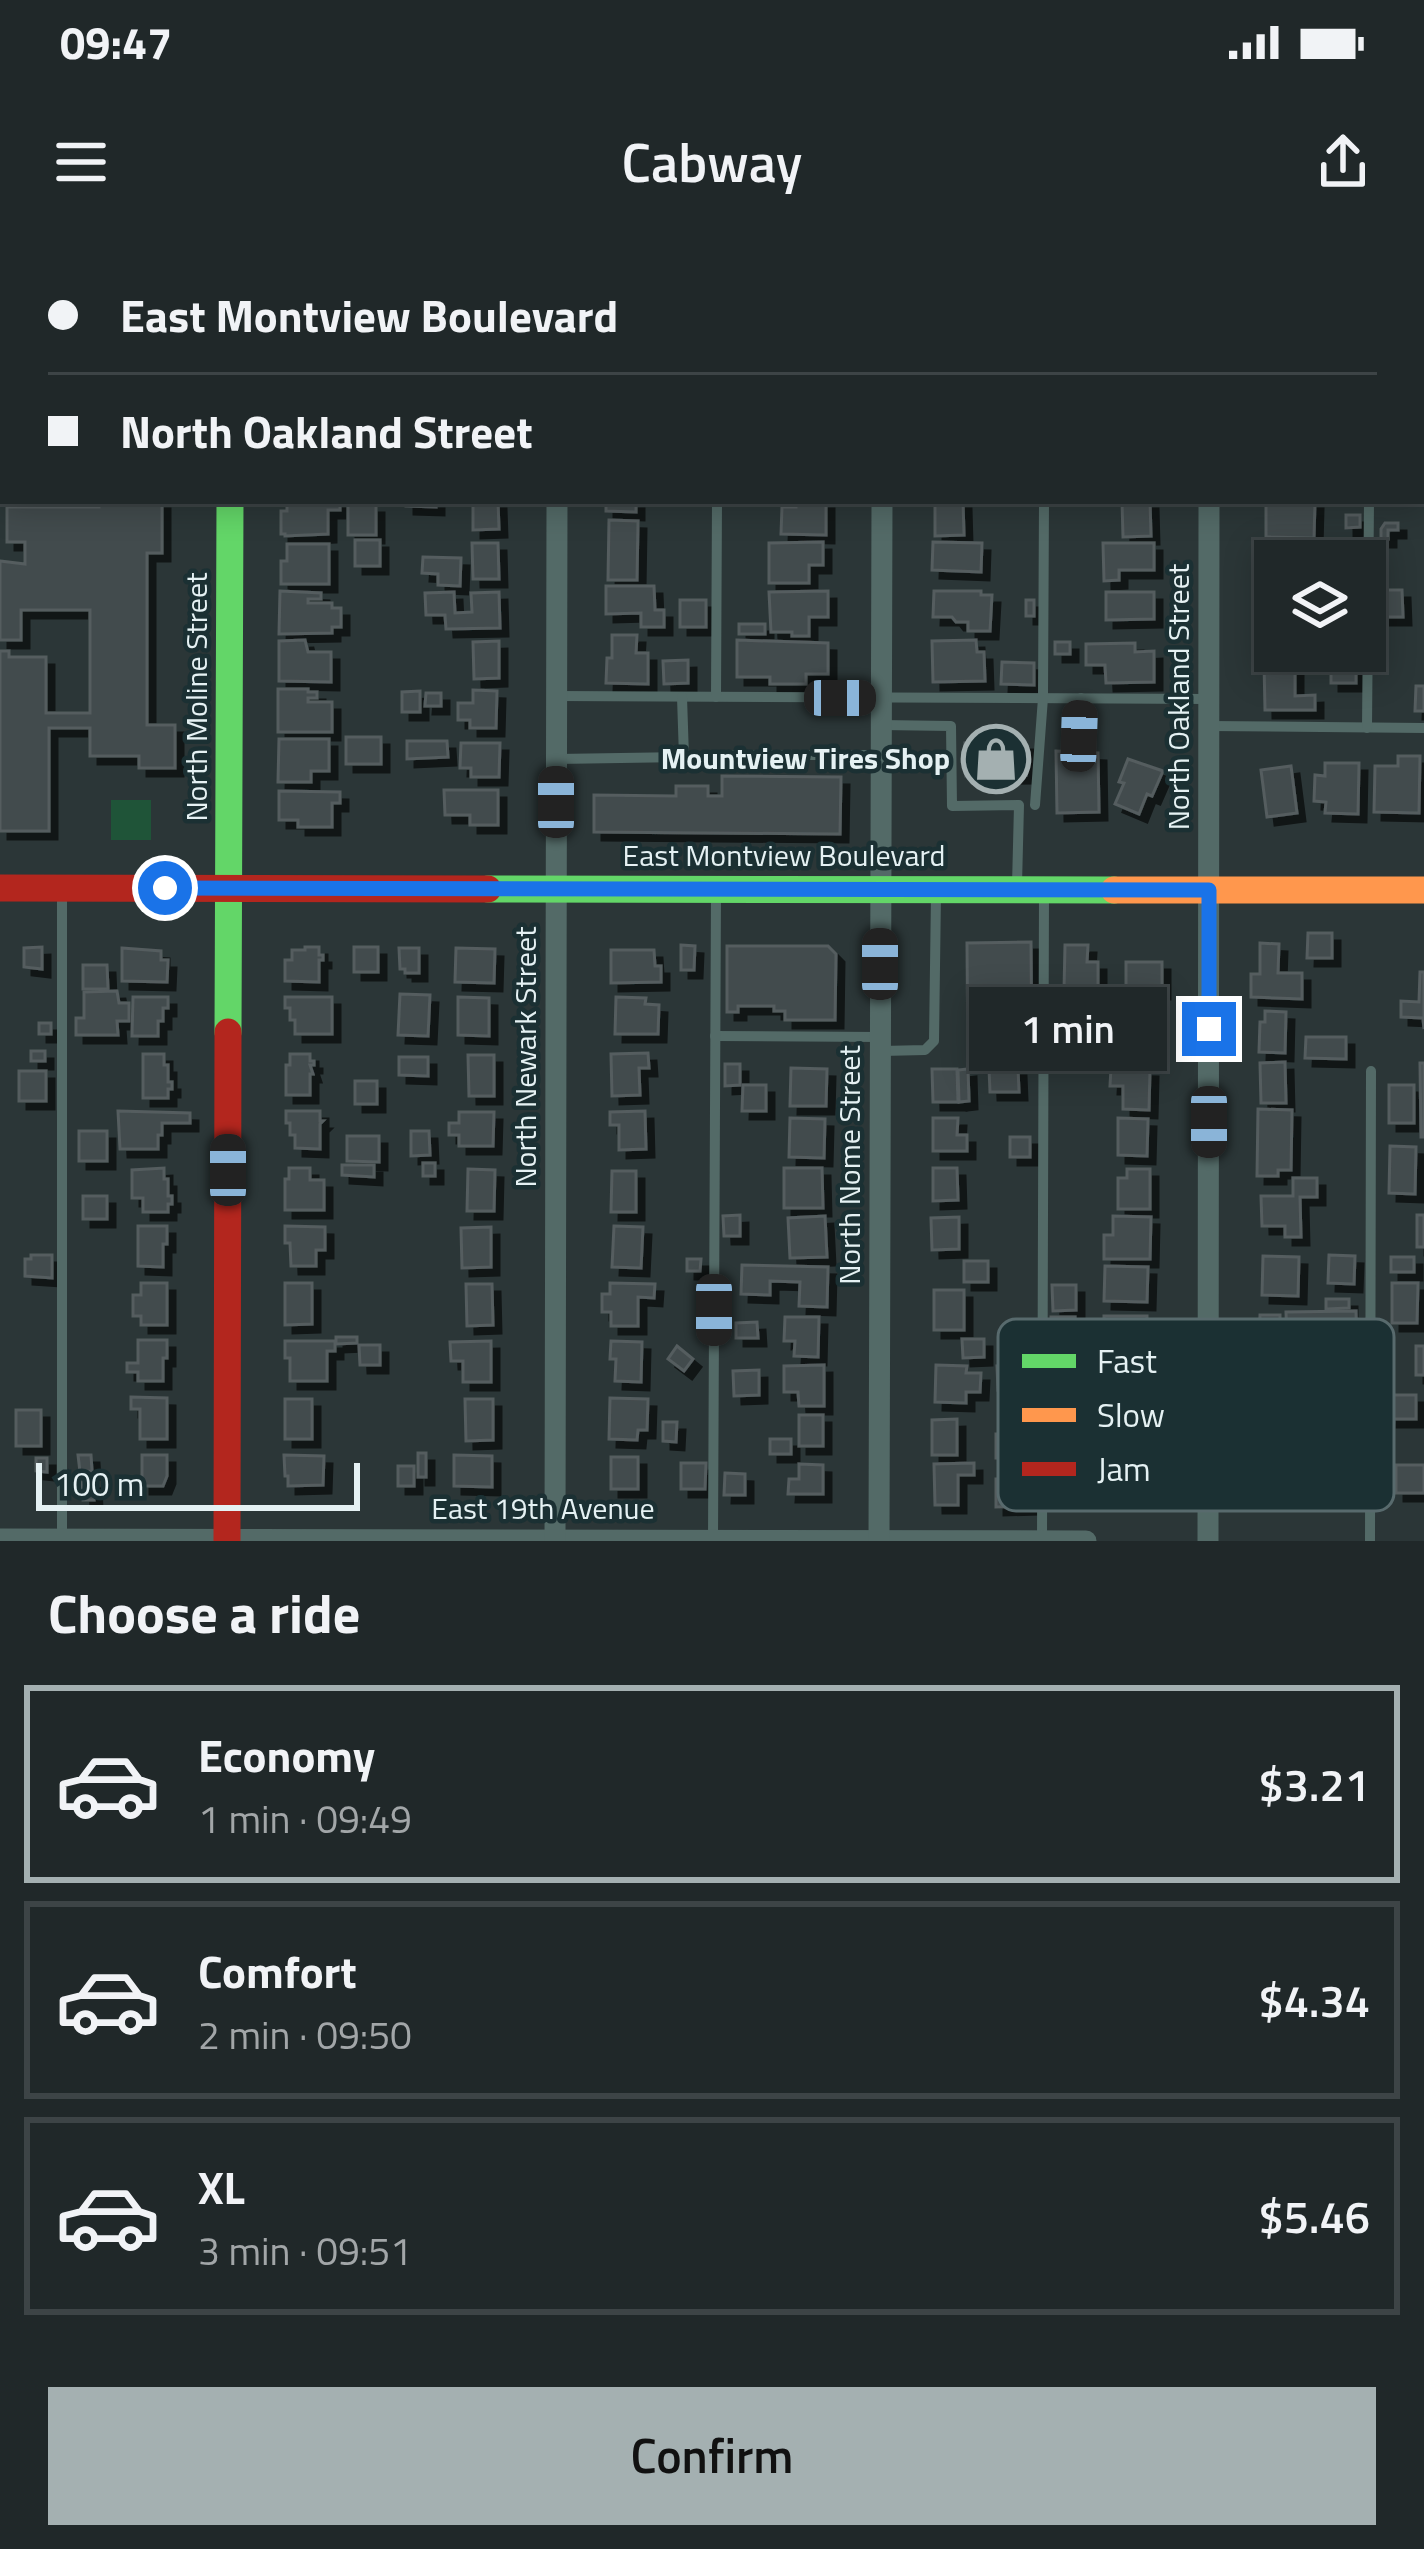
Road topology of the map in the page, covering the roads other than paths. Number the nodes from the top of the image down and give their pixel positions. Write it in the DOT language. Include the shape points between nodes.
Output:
graph roads {
  1 [pos="230,504"];
  2 [pos="557,504"];
  3 [pos="717,504"];
  4 [pos="882,504"];
  5 [pos="1044,504"];
  6 [pos="1209,504"];
  7 [pos="1369,504"];
  8 [pos="557,696"];
  9 [pos="682,697"];
  10 [pos="716,697"];
  11 [pos="881,698"];
  12 [pos="1043,698"];
  13 [pos="1081,698"];
  14 [pos="1209,699"];
  15 [pos="881,725"];
  16 [pos="1209,726"];
  17 [pos="1367,728"];
  18 [pos="1424,728"];
  19 [pos="1079,736"];
  20 [pos="721,755"];
  21 [pos="881,755"];
  22 [pos="557,759"];
  23 [pos="1035,805"];
  24 [pos="0,888"];
  25 [pos="62,888"];
  26 [pos="230,888"];
  27 [pos="556,888"];
  28 [pos="716,889"];
  29 [pos="880,890"];
  30 [pos="936,890"];
  31 [pos="1030,890"];
  32 [pos="1209,890"];
  33 [pos="1424,890"];
  34 [pos="716,1036"];
  35 [pos="880,1044"];
  36 [pos="1371,1071"];
  37 [pos="1038,1319"];
  38 [pos="1208,1319"];
  39 [pos="1370,1319"];
  40 [pos="1041,1511"];
  41 [pos="1208,1511"];
  42 [pos="1370,1511"];
  43 [pos="0,1540"];
  44 [pos="62,1540"];
  45 [pos="227,1540"];
  46 [pos="555,1540"];
  47 [pos="713,1540"];
  48 [pos="879,1541"];
  49 [pos="1042,1541"];
  50 [pos="1086,1541"];
  51 [pos="1208,1541"];
  52 [pos="1370,1541"];
  1 -- 26 [label="main road, North Moline Street"];
  2 -- 8 [label="street, North Newark Street"];
  3 -- 10 [label="lane"];
  4 -- 11 [label="street, North Nome Street"];
  5 -- 12 [label="lane"];
  6 -- 14 [label="street, North Oakland Street"];
  7 -- 17 [label="lane"];
  8 -- 9 [label="lane"];
  8 -- 22 [label="street, North Newark Street"];
  9 -- 10 [label="lane"];
  9 -- 22 [label="lane" via="684,758"];
  10 -- 11 [label="lane"];
  11 -- 12 [label="lane"];
  11 -- 15 [label="street, North Nome Street"];
  12 -- 13 [label="lane"];
  12 -- 23 [label="lane"];
  13 -- 14 [label="lane"];
  13 -- 19 [label="lane"];
  14 -- 16 [label="street, North Oakland Street"];
  15 -- 21 [label="street, North Nome Street"];
  15 -- 31 [label="lane" via="951,726 952,806 1018,805"];
  16 -- 17 [label="lane"];
  16 -- 32 [label="street, North Oakland Street"];
  17 -- 18 [label="lane"];
  20 -- 21 [label="lane"];
  21 -- 29 [label="street, North Nome Street"];
  22 -- 27 [label="street, North Newark Street"];
  24 -- 25 [label="main road, East Montview Boulevard"];
  25 -- 26 [label="main road, East Montview Boulevard"];
  25 -- 44 [label="lane"];
  26 -- 27 [label="main road, East Montview Boulevard"];
  26 -- 45 [label="main road, North Moline Street"];
  27 -- 28 [label="main road, East Montview Boulevard"];
  27 -- 46 [label="street, North Newark Street"];
  28 -- 29 [label="main road, East Montview Boulevard"];
  28 -- 34 [label="lane"];
  29 -- 30 [label="main road, East Montview Boulevard"];
  29 -- 35 [label="street, North Nome Street"];
  30 -- 31 [label="main road, East Montview Boulevard"];
  30 -- 35 [label="lane" via="934,1041 925,1050"];
  31 -- 32 [label="main road, East Montview Boulevard"];
  31 -- 37 [label="lane"];
  32 -- 33 [label="main road, East Montview Boulevard"];
  32 -- 38 [label="street, North Oakland Street"];
  34 -- 35 [label="lane"];
  34 -- 47 [label="lane"];
  35 -- 48 [label="street, North Nome Street"];
  36 -- 39 [label="lane"];
  40 -- 49 [label="lane"];
  41 -- 51 [label="street, North Oakland Street"];
  42 -- 52 [label="lane"];
  43 -- 44 [label="street, East 19th Avenue"];
  44 -- 45 [label="street, East 19th Avenue"];
  45 -- 46 [label="street, East 19th Avenue"];
  46 -- 47 [label="street, East 19th Avenue"];
  47 -- 48 [label="street, East 19th Avenue"];
  48 -- 49 [label="street, East 19th Avenue"];
  49 -- 50 [label="street, East 19th Avenue"];
}
